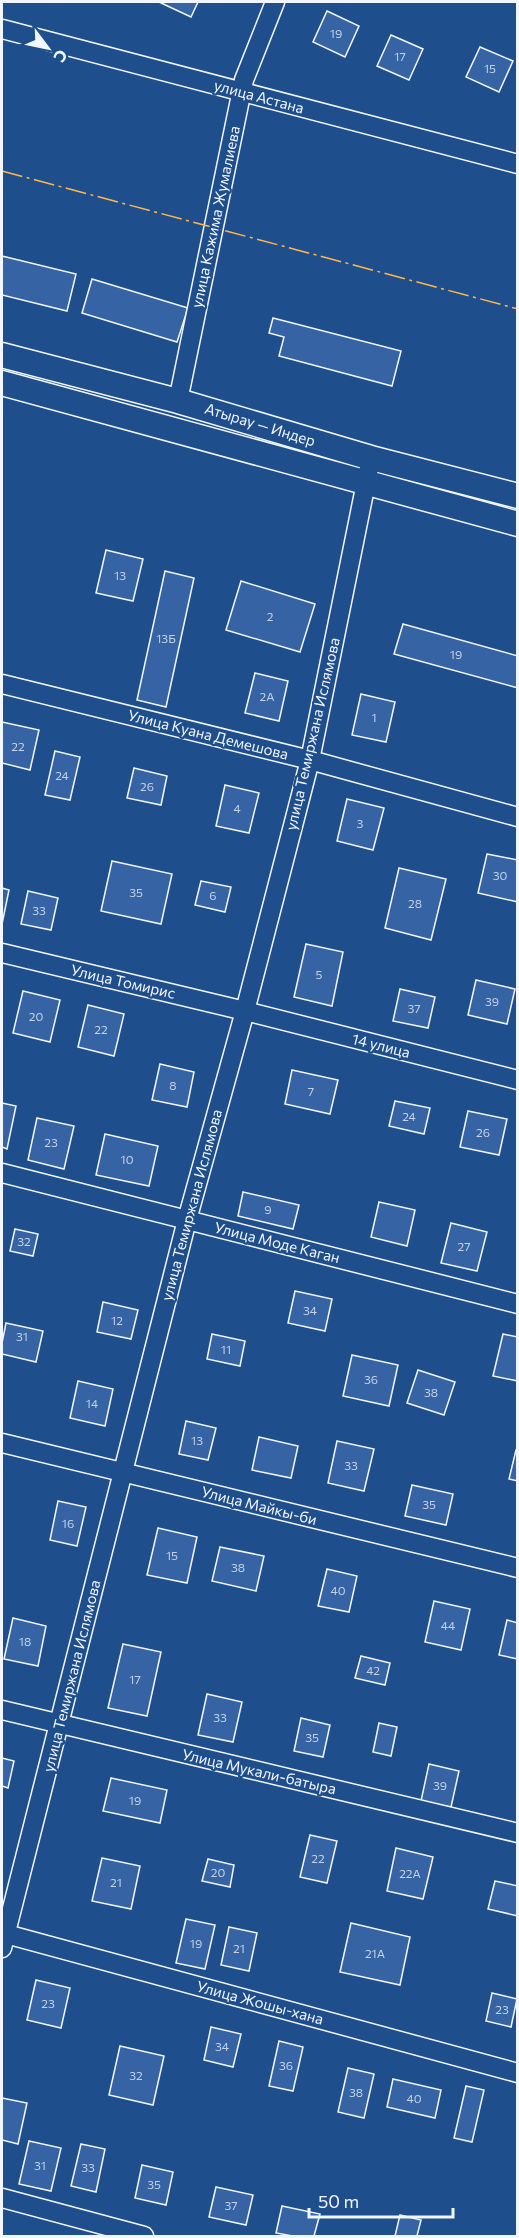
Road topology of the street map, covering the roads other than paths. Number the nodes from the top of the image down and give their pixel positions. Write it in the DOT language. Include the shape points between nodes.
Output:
graph roads {
  1 [pos="275,2"];
  2 [pos="2,28"];
  3 [pos="241,92"];
  4 [pos="518,164"];
  5 [pos="2,355"];
  6 [pos="2,384"];
  7 [pos="178,401"];
  8 [pos="371,458"];
  9 [pos="366,482"];
  10 [pos="518,496"];
  11 [pos="518,524"];
  12 [pos="2,684"];
  13 [pos="310,760"];
  14 [pos="518,817"];
  15 [pos="2,953"];
  16 [pos="245,1011"];
  17 [pos="518,1080"];
  18 [pos="2,1173"];
  19 [pos="187,1220"];
  20 [pos="518,1304"];
  21 [pos="2,1443"];
  22 [pos="123,1473"];
  23 [pos="518,1568"];
  24 [pos="2,1710"];
  25 [pos="59,1725"];
  26 [pos="518,1833"];
  27 [pos="3,1939"];
  28 [pos="518,2073"];
  29 [pos="2,2198"];
  30 [pos="144,2236"];
  1 -- 3 [label="street, улица Кажима Жумалиева"];
  2 -- 3 [label="street, улица Астана"];
  3 -- 4 [label="street, улица Астана"];
  3 -- 7 [label="street, улица Кажима Жумалиева"];
  5 -- 7 [label="main road, Атырау — Индер"];
  6 -- 9 [label="main road, Атырау — Индер"];
  7 -- 8 [label="main road, Атырау — Индер"];
  8 -- 9 [label="street, улица Темиржана Ислямова"];
  8 -- 10 [label="main road, Атырау — Индер"];
  9 -- 11 [label="main road, Атырау — Индер"];
  9 -- 13 [label="street, улица Темиржана Ислямова"];
  12 -- 13 [label="street, Улица Куана Демешова"];
  13 -- 14 [label="street, Улица Куана Демешова"];
  13 -- 16 [label="street, улица Темиржана Ислямова"];
  15 -- 16 [label="street, Улица Томирис"];
  16 -- 17 [label="street, 14 улица"];
  16 -- 19 [label="street, улица Темиржана Ислямова"];
  18 -- 19 [label="street, Улица Моде Каган"];
  19 -- 20 [label="street, Улица Моде Каган"];
  19 -- 22 [label="street, улица Темиржана Ислямова"];
  21 -- 22 [label="street, Улица Майкы-би"];
  22 -- 23 [label="street, Улица Майкы-би"];
  22 -- 25 [label="street, улица Темиржана Ислямова"];
  24 -- 25 [label="street, Улица Мукали-батыра"];
  25 -- 26 [label="street, Улица Мукали-батыра"];
  25 -- 27 [label="street, улица Темиржана Ислямова"];
  27 -- 28 [label="street, Улица Жошы-хана"];
  29 -- 30 [label="street"];
}
